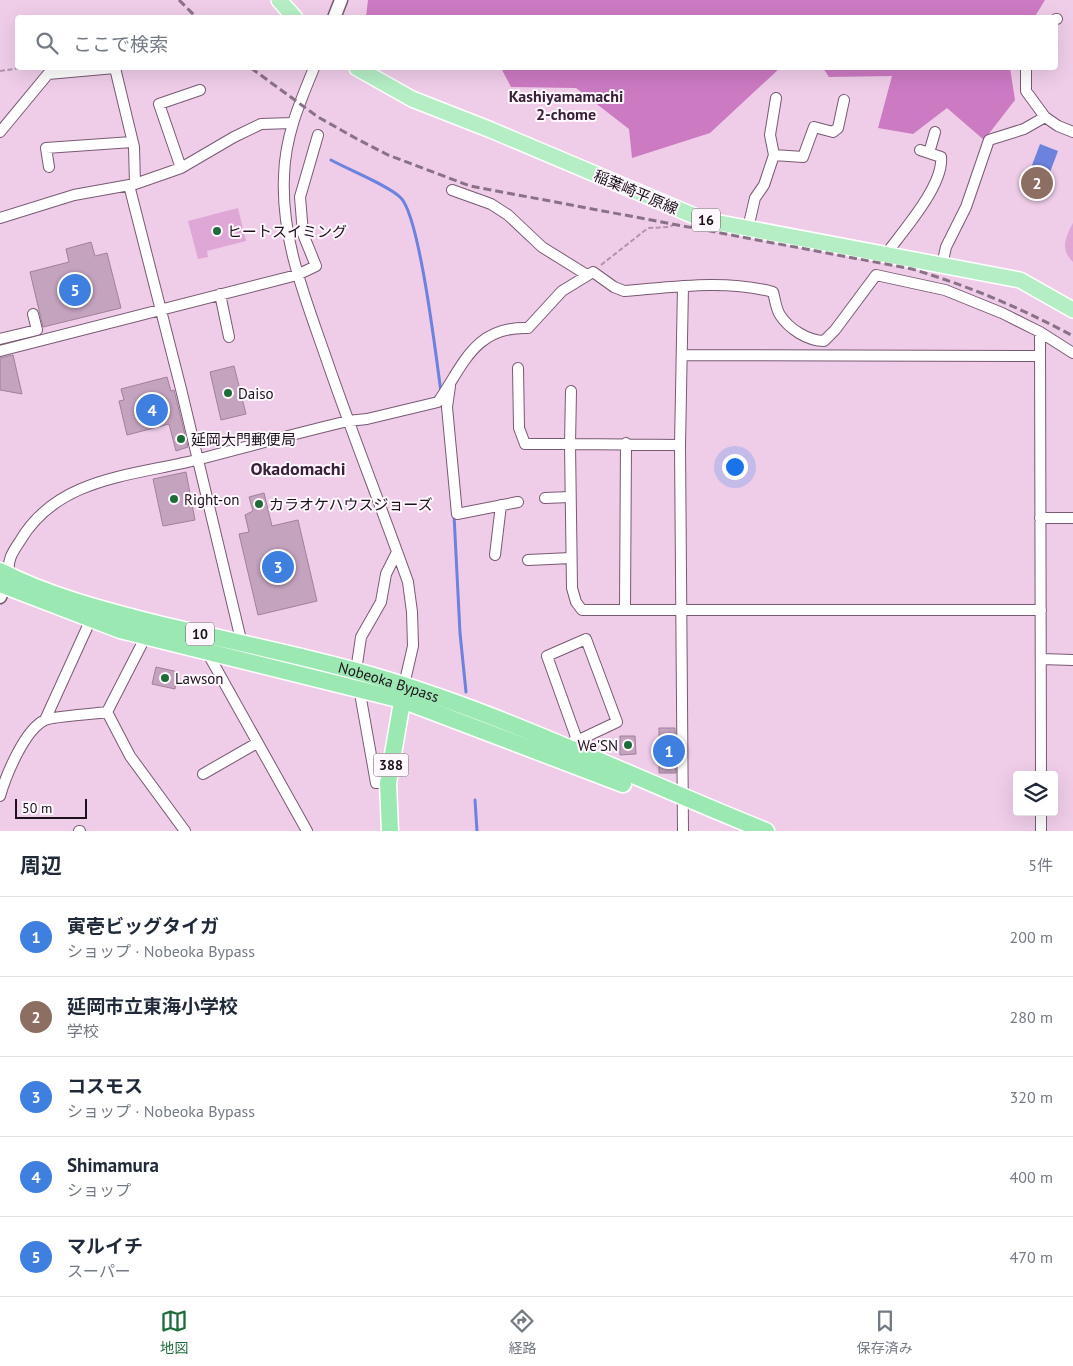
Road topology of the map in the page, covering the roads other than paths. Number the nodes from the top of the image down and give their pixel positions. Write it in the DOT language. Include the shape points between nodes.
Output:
graph roads {
  1 [pos="279,0"];
  2 [pos="341,0"];
  3 [pos="292,15"];
  4 [pos="335,15"];
  5 [pos="93,70"];
  6 [pos="115,70"];
  7 [pos="313,70"];
  8 [pos="361,70"];
  9 [pos="1026,70"];
  10 [pos="200,90"];
  11 [pos="776,98"];
  12 [pos="844,100"];
  13 [pos="1045,117"];
  14 [pos="292,123"];
  15 [pos="0,132"];
  16 [pos="935,132"];
  17 [pos="1073,132"];
  18 [pos="318,135"];
  19 [pos="132,142"];
  20 [pos="774,155"];
  21 [pos="49,167"];
  22 [pos="182,168"];
  23 [pos="132,185"];
  24 [pos="452,190"];
  25 [pos="0,218"];
  26 [pos="748,228"];
  27 [pos="886,254"];
  28 [pos="942,265"];
  29 [pos="590,273"];
  30 [pos="297,275"];
  31 [pos="683,286"];
  32 [pos="220,294"];
  33 [pos="161,310"];
  34 [pos="1073,310"];
  35 [pos="33,314"];
  36 [pos="1040,332"];
  37 [pos="229,336"];
  38 [pos="0,339"];
  39 [pos="0,351"];
  40 [pos="1073,353"];
  41 [pos="682,354"];
  42 [pos="1040,356"];
  43 [pos="518,368"];
  44 [pos="448,386"];
  45 [pos="571,392"];
  46 [pos="348,421"];
  47 [pos="626,443"];
  48 [pos="570,444"];
  49 [pos="680,445"];
  50 [pos="199,459"];
  51 [pos="570,497"];
  52 [pos="545,498"];
  53 [pos="518,502"];
  54 [pos="502,505"];
  55 [pos="1040,518"];
  56 [pos="1073,518"];
  57 [pos="397,552"];
  58 [pos="0,553"];
  59 [pos="496,555"];
  60 [pos="571,558"];
  61 [pos="528,560"];
  62 [pos="3,579"];
  63 [pos="625,608"];
  64 [pos="681,609"];
  65 [pos="1041,610"];
  66 [pos="91,619"];
  67 [pos="146,636"];
  68 [pos="242,644"];
  69 [pos="207,652"];
  70 [pos="1041,659"];
  71 [pos="1073,660"];
  72 [pos="356,671"];
  73 [pos="361,689"];
  74 [pos="403,692"];
  75 [pos="107,712"];
  76 [pos="45,720"];
  77 [pos="257,743"];
  78 [pos="572,743"];
  79 [pos="1042,771"];
  80 [pos="203,774"];
  81 [pos="388,783"];
  82 [pos="0,796"];
  83 [pos="683,803"];
  84 [pos="1041,816"];
  85 [pos="185,831"];
  86 [pos="306,831"];
  87 [pos="390,831"];
  88 [pos="683,831"];
  89 [pos="738,831"];
  90 [pos="766,831"];
  91 [pos="1041,831"];
  1 -- 3 [label="main road"];
  2 -- 4 [label="street"];
  5 -- 15 [label="street" via="48,74"];
  6 -- 19 [label="street"];
  7 -- 14 [label="street"];
  8 -- 26 [label="main road, 稲葉崎平原線 / 16" via="412,99 683,212 704,220"];
  9 -- 13 [label="street" via="1026,91"];
  10 -- 22 [label="street" via="159,104"];
  11 -- 20 [label="street" via="770,135"];
  12 -- 20 [label="street" via="838,128 833,132 814,127 803,157"];
  13 -- 17 [label="street"];
  13 -- 28 [label="street" via="1024,129 989,140 966,207 946,247"];
  14 -- 22 [label="street" via="261,124 234,136"];
  14 -- 30 [label="street" via="284,176 284,216"];
  16 -- 27 [label="street" via="924,151 940,157 941,164 928,196"];
  18 -- 30 [label="street" via="300,197 303,234 316,266"];
  19 -- 21 [label="street" via="46,148"];
  19 -- 23 [label="street"];
  20 -- 26 [label="street" via="764,185 755,198"];
  22 -- 23 [label="street"];
  23 -- 25 [label="street" via="74,195"];
  23 -- 33 [label="street"];
  24 -- 29 [label="street" via="491,204 508,215 542,247"];
  26 -- 27 [label="main road, 稲葉崎平原線 / 16"];
  27 -- 28 [label="main road, 稲葉崎平原線 / 16"];
  28 -- 34 [label="main road, 稲葉崎平原線 / 16" via="1020,280"];
  29 -- 31 [label="street" via="624,290"];
  29 -- 44 [label="street" via="562,291 528,328 497,330 487,336 475,347"];
  30 -- 32 [label="street"];
  30 -- 46 [label="street"];
  31 -- 36 [label="street" via="753,287 773,292 779,314 813,341 824,341 835,330 876,275 945,290"];
  31 -- 41 [label="street"];
  32 -- 33 [label="street"];
  32 -- 37 [label="street"];
  33 -- 39 [label="street"];
  33 -- 50 [label="street"];
  35 -- 38 [label="street" via="37,330"];
  36 -- 40 [label="street"];
  36 -- 42 [label="street"];
  41 -- 42 [label="street"];
  41 -- 49 [label="street"];
  42 -- 55 [label="street"];
  43 -- 48 [label="street" via="519,428 525,444"];
  44 -- 46 [label="street" via="438,402"];
  44 -- 54 [label="street" via="457,514"];
  45 -- 48 [label="street"];
  46 -- 50 [label="street"];
  46 -- 57 [label="street"];
  47 -- 48 [label="street"];
  47 -- 49 [label="street"];
  47 -- 63 [label="street"];
  48 -- 51 [label="street"];
  49 -- 64 [label="street"];
  50 -- 62 [label="street" via="91,483 46,507 27,528"];
  50 -- 68 [label="street"];
  51 -- 52 [label="street"];
  51 -- 60 [label="street"];
  53 -- 54 [label="street"];
  54 -- 59 [label="street"];
  55 -- 56 [label="street"];
  55 -- 65 [label="street"];
  57 -- 72 [label="street" via="386,574 381,602 362,637"];
  57 -- 74 [label="street" via="408,582 412,612 413,646"];
  58 -- 62 [label="street"];
  60 -- 61 [label="street"];
  60 -- 63 [label="street" via="572,588 582,610"];
  62 -- 66 [label="highway, Nobeoka Bypass / 10"];
  62 -- 68 [label="highway, Nobeoka Bypass / 10" via="103,610"];
  63 -- 64 [label="street"];
  64 -- 65 [label="street"];
  64 -- 83 [label="street"];
  65 -- 70 [label="street"];
  66 -- 67 [label="highway, Nobeoka Bypass / 10"];
  66 -- 76 [label="street"];
  67 -- 69 [label="highway, Nobeoka Bypass / 10"];
  67 -- 75 [label="street"];
  68 -- 72 [label="highway, Nobeoka Bypass / 10"];
  69 -- 73 [label="highway, Nobeoka Bypass / 10"];
  69 -- 77 [label="street"];
  70 -- 71 [label="street"];
  70 -- 79 [label="street"];
  72 -- 73 [label="street"];
  72 -- 74 [label="highway, Nobeoka Bypass / 10"];
  73 -- 74 [label="highway, Nobeoka Bypass / 10"];
  73 -- 81 [label="street" via="376,783"];
  74 -- 78 [label="highway, Nobeoka Bypass / 10" via="493,716"];
  74 -- 81 [label="highway, 388"];
  74 -- 83 [label="highway, Nobeoka Bypass / 10"];
  75 -- 76 [label="street"];
  75 -- 85 [label="street" via="130,756"];
  76 -- 82 [label="street" via="26,737"];
  77 -- 80 [label="street"];
  77 -- 86 [label="street"];
  78 -- 78 [label="street" via="617,722 586,639 546,656"];
  78 -- 83 [label="highway, Nobeoka Bypass / 10"];
  81 -- 87 [label="highway, 388"];
  83 -- 88 [label="street"];
  83 -- 89 [label="highway, Nobeoka Bypass / 10"];
  83 -- 90 [label="highway, Nobeoka Bypass / 10"];
  84 -- 91 [label="street"];
}
